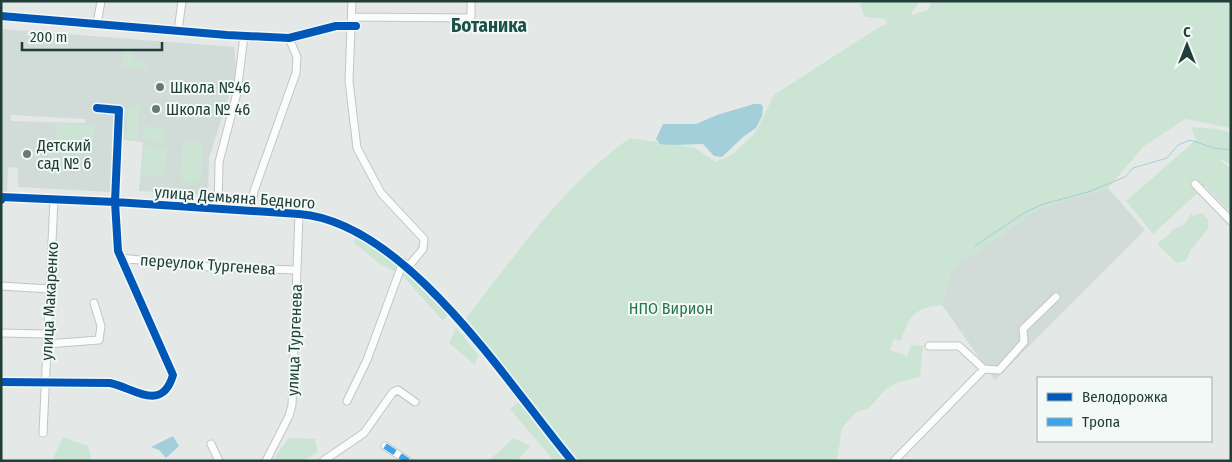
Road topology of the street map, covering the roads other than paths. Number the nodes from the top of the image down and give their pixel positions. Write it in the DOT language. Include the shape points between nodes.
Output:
graph roads {
  1 [pos="101,1"];
  2 [pos="182,1"];
  3 [pos="352,1"];
  4 [pos="471,1"];
  5 [pos="1,16"];
  6 [pos="352,17"];
  7 [pos="97,24"];
  8 [pos="353,26"];
  9 [pos="178,31"];
  10 [pos="244,36"];
  11 [pos="289,38"];
  12 [pos="97,108"];
  13 [pos="1195,184"];
  14 [pos="1,199"];
  15 [pos="54,199"];
  16 [pos="115,202"];
  17 [pos="218,209"];
  18 [pos="251,211"];
  19 [pos="298,214"];
  20 [pos="1231,221"];
  21 [pos="120,258"];
  22 [pos="405,265"];
  23 [pos="296,270"];
  24 [pos="1,286"];
  25 [pos="49,289"];
  26 [pos="1056,297"];
  27 [pos="94,303"];
  28 [pos="1,333"];
  29 [pos="46,334"];
  30 [pos="46,344"];
  31 [pos="929,346"];
  32 [pos="984,369"];
  33 [pos="1,382"];
  34 [pos="45,382"];
  35 [pos="347,401"];
  36 [pos="415,402"];
  37 [pos="43,433"];
  38 [pos="211,444"];
  39 [pos="385,446"];
  40 [pos="219,461"];
  41 [pos="266,461"];
  42 [pos="322,461"];
  43 [pos="408,461"];
  44 [pos="572,461"];
  45 [pos="894,461"];
  1 -- 7 [label="street"];
  2 -- 9 [label="street"];
  3 -- 6 [label="street"];
  4 -- 6 [label="street" via="471,18"];
  5 -- 7 [label="street"];
  6 -- 8 [label="street"];
  7 -- 9 [label="street"];
  8 -- 11 [label="street" via="336,26"];
  8 -- 22 [label="street" via="349,80 357,148 381,193 424,240 423,249"];
  9 -- 10 [label="street"];
  10 -- 11 [label="street"];
  10 -- 17 [label="street" via="237,93 219,162"];
  11 -- 18 [label="street" via="297,57 296,73 254,191"];
  12 -- 16 [label="street" via="119,110"];
  13 -- 20 [label="street"];
  14 -- 15 [label="street, улица Демьяна Бедного"];
  15 -- 16 [label="street, улица Демьяна Бедного"];
  15 -- 25 [label="street, улица Макаренко"];
  16 -- 17 [label="street, улица Демьяна Бедного"];
  16 -- 21 [label="street"];
  17 -- 18 [label="street, улица Демьяна Бедного"];
  18 -- 19 [label="street, улица Демьяна Бедного"];
  19 -- 22 [label="street, улица Демьяна Бедного" via="326,218 345,226"];
  19 -- 23 [label="street, улица Тургенева"];
  21 -- 23 [label="street, переулок Тургенева" via="209,267"];
  21 -- 34 [label="street" via="173,375 170,385 164,392 141,396 110,383"];
  22 -- 35 [label="street"];
  22 -- 44 [label="street, улица Демьяна Бедного" via="477,343"];
  23 -- 41 [label="street, улица Тургенева" via="292,405"];
  24 -- 25 [label="street"];
  25 -- 29 [label="street, улица Макаренко"];
  26 -- 32 [label="street" via="1023,329 1024,342 999,370"];
  27 -- 30 [label="street" via="101,326 99,340"];
  28 -- 29 [label="street"];
  29 -- 30 [label="street, улица Макаренко"];
  30 -- 34 [label="street, улица Макаренко"];
  31 -- 32 [label="street" via="959,346"];
  32 -- 45 [label="street"];
  33 -- 34 [label="street"];
  34 -- 37 [label="street, улица Макаренко"];
  36 -- 42 [label="street" via="398,390 393,392 364,433"];
  38 -- 40 [label="street"];
  39 -- 43 [label="street"];
}
